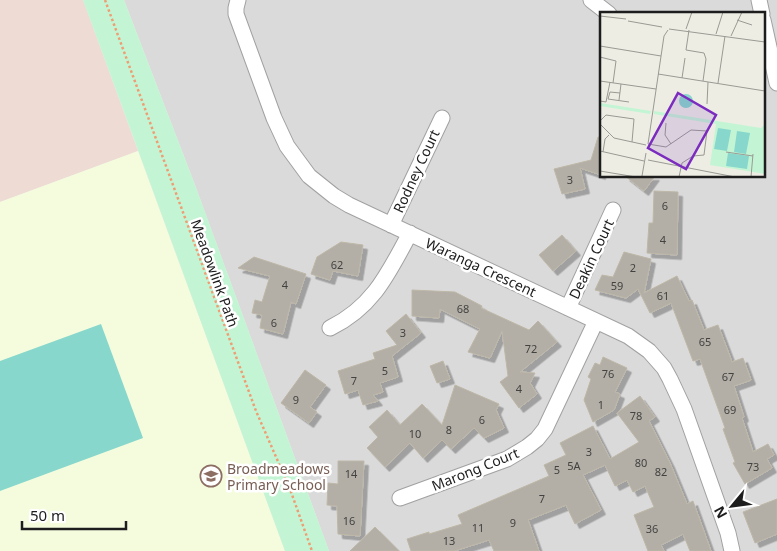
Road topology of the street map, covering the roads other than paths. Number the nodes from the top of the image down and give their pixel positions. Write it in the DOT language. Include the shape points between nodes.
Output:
graph roads {
  1 [pos="238,0"];
  2 [pos="591,0"];
  3 [pos="606,12"];
  4 [pos="764,26"];
  5 [pos="771,66"];
  6 [pos="764,84"];
  7 [pos="777,84"];
  8 [pos="442,118"];
  9 [pos="613,210"];
  10 [pos="391,225"];
  11 [pos="410,233"];
  12 [pos="568,308"];
  13 [pos="596,321"];
  14 [pos="330,328"];
  15 [pos="400,498"];
  16 [pos="728,533"];
  17 [pos="732,551"];
  18 [pos="739,551"];
  1 -- 10 [label="street, Waranga Crescent" via="236,14 242,31 274,118 296,161 308,176 334,196"];
  2 -- 3 [label="street"];
  4 -- 5 [label="street"];
  5 -- 7 [label="street"];
  6 -- 7 [label="street"];
  8 -- 10 [label="street, Rodney Court"];
  9 -- 12 [label="street, Deakin Court"];
  10 -- 11 [label="street, Waranga Crescent"];
  11 -- 12 [label="street, Waranga Crescent"];
  11 -- 14 [label="street" via="388,274 366,303"];
  12 -- 13 [label="street, Waranga Crescent"];
  13 -- 15 [label="street, Marong Court" via="557,405 537,439 507,459"];
  13 -- 16 [label="street, Waranga Crescent" via="638,343 664,368 684,410"];
  16 -- 17 [label="street, Waranga Crescent"];
  16 -- 18 [label="street, Waranga Crescent"];
}
